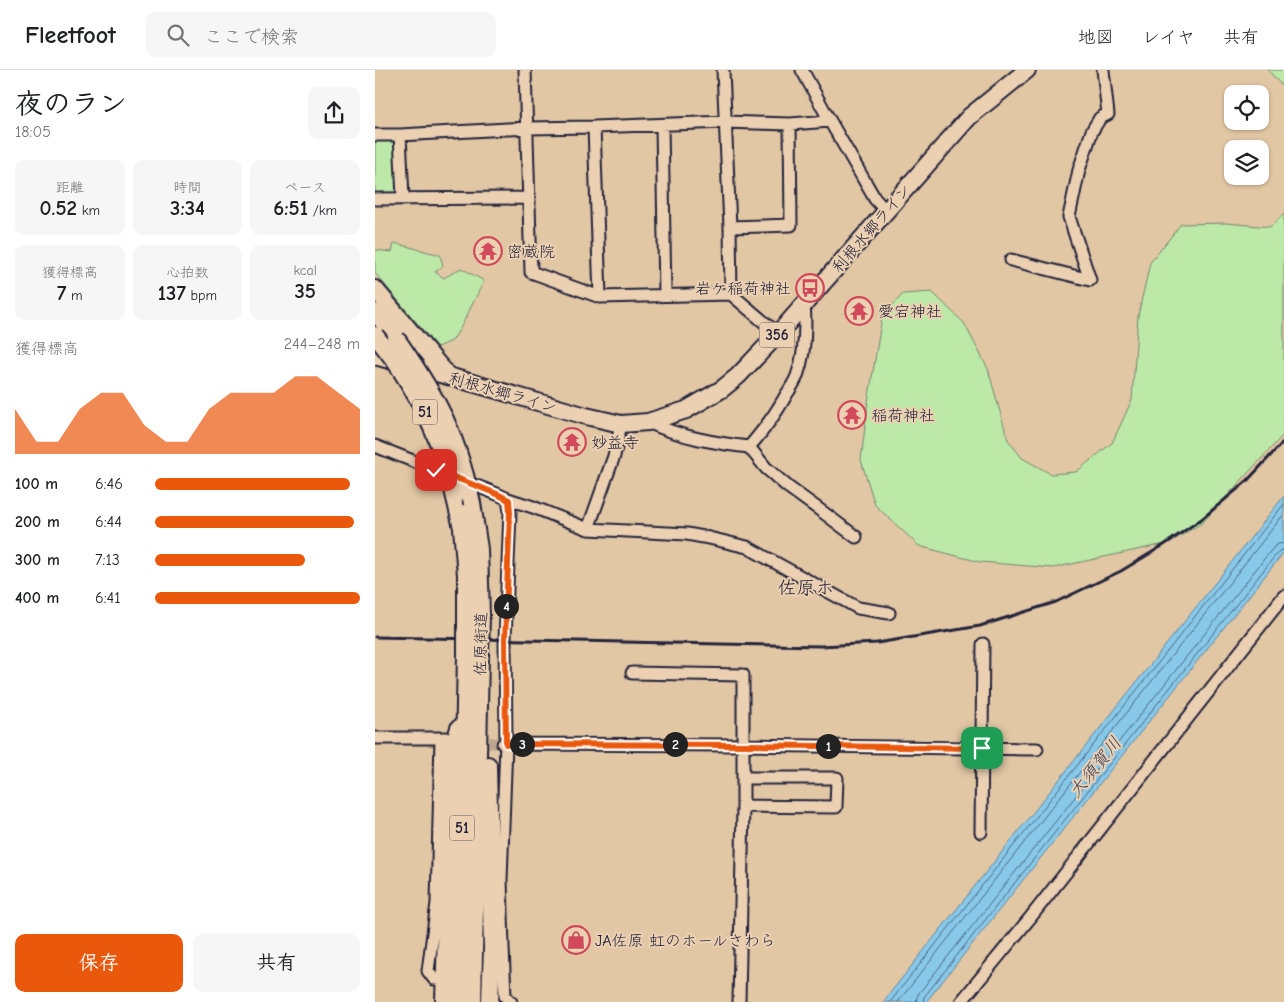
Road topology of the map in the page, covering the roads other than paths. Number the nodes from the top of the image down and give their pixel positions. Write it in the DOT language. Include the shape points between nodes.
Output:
graph roads {
  1 [pos="525,70"];
  2 [pos="723,70"];
  3 [pos="802,70"];
  4 [pos="1027,70"];
  5 [pos="1103,70"];
  6 [pos="830,121"];
  7 [pos="725,122"];
  8 [pos="662,124"];
  9 [pos="790,124"];
  10 [pos="594,127"];
  11 [pos="527,128"];
  12 [pos="375,135"];
  13 [pos="400,135"];
  14 [pos="403,198"];
  15 [pos="529,198"];
  16 [pos="375,199"];
  17 [pos="886,211"];
  18 [pos="730,227"];
  19 [pos="1011,260"];
  20 [pos="375,289"];
  21 [pos="731,294"];
  22 [pos="665,295"];
  23 [pos="600,297"];
  24 [pos="804,304"];
  25 [pos="375,312"];
  26 [pos="777,334"];
  27 [pos="375,335"];
  28 [pos="375,356"];
  29 [pos="448,376"];
  30 [pos="648,422"];
  31 [pos="621,424"];
  32 [pos="375,446"];
  33 [pos="749,447"];
  34 [pos="509,500"];
  35 [pos="588,529"];
  36 [pos="856,537"];
  37 [pos="1284,596"];
  38 [pos="889,613"];
  39 [pos="474,615"];
  40 [pos="983,644"];
  41 [pos="632,673"];
  42 [pos="471,711"];
  43 [pos="375,738"];
  44 [pos="505,744"];
  45 [pos="743,745"];
  46 [pos="982,748"];
  47 [pos="1037,750"];
  48 [pos="743,778"];
  49 [pos="743,806"];
  50 [pos="981,832"];
  51 [pos="497,947"];
  52 [pos="444,979"];
  53 [pos="444,1002"];
  54 [pos="459,1002"];
  55 [pos="473,1002"];
  56 [pos="490,1002"];
  57 [pos="511,1002"];
  58 [pos="739,1002"];
  59 [pos="961,1002"];
  1 -- 11 [label="street"];
  2 -- 7 [label="street"];
  3 -- 6 [label="street"];
  4 -- 17 [label="highway, 利根水郷ライン / 356" via="969,117"];
  5 -- 19 [label="street" via="1108,114 1100,118 1092,131 1069,217 1090,280"];
  6 -- 9 [label="street"];
  6 -- 17 [label="street" via="875,199"];
  7 -- 8 [label="street"];
  7 -- 9 [label="street"];
  7 -- 18 [label="street"];
  8 -- 10 [label="street"];
  8 -- 22 [label="street"];
  9 -- 18 [label="street" via="791,225"];
  10 -- 11 [label="street"];
  10 -- 23 [label="street"];
  11 -- 13 [label="street"];
  11 -- 15 [label="street"];
  12 -- 13 [label="street"];
  13 -- 14 [label="street"];
  14 -- 15 [label="street"];
  14 -- 16 [label="street"];
  15 -- 23 [label="street" via="531,272"];
  17 -- 24 [label="highway, 利根水郷ライン / 356"];
  18 -- 21 [label="street"];
  20 -- 29 [label="highway"];
  21 -- 22 [label="street"];
  21 -- 26 [label="street"];
  22 -- 23 [label="street"];
  24 -- 26 [label="highway, 利根水郷ライン / 356"];
  24 -- 33 [label="street" via="806,322 797,374 779,408"];
  25 -- 39 [label="highway, 佐原街道 / 51, bridge" via="423,378 442,412 466,474 479,549"];
  26 -- 30 [label="highway, 利根水郷ライン / 356" via="722,389 686,410"];
  27 -- 39 [label="highway, 佐原街道 / 51, bridge" via="414,391 440,444 462,528 465,574"];
  28 -- 29 [label="highway, 利根水郷ライン / 356"];
  29 -- 31 [label="highway, 利根水郷ライン / 356"];
  30 -- 31 [label="highway, 利根水郷ライン / 356"];
  30 -- 33 [label="street" via="667,431"];
  31 -- 35 [label="street" via="614,456"];
  32 -- 34 [label="street"];
  33 -- 36 [label="street" via="788,487"];
  34 -- 35 [label="street"];
  34 -- 44 [label="street"];
  35 -- 38 [label="street" via="687,534 747,547 858,608"];
  37 -- 59 [label="street"];
  39 -- 42 [label="highway, 佐原街道 / 51, bridge"];
  40 -- 46 [label="street"];
  41 -- 45 [label="street" via="743,675"];
  42 -- 51 [label="highway" via="488,754"];
  42 -- 52 [label="highway" via="451,754"];
  42 -- 54 [label="highway, 佐原街道 / 51"];
  42 -- 55 [label="highway, 佐原街道 / 51"];
  43 -- 52 [label="street" via="443,738 437,904 428,971 434,979"];
  44 -- 45 [label="street"];
  44 -- 51 [label="street"];
  45 -- 46 [label="street"];
  45 -- 48 [label="street"];
  46 -- 47 [label="street"];
  46 -- 50 [label="street"];
  48 -- 49 [label="street"];
  48 -- 49 [label="street" via="837,778 836,807"];
  49 -- 58 [label="street"];
  51 -- 56 [label="highway"];
  51 -- 57 [label="street" via="505,996"];
  52 -- 53 [label="highway"];
}
